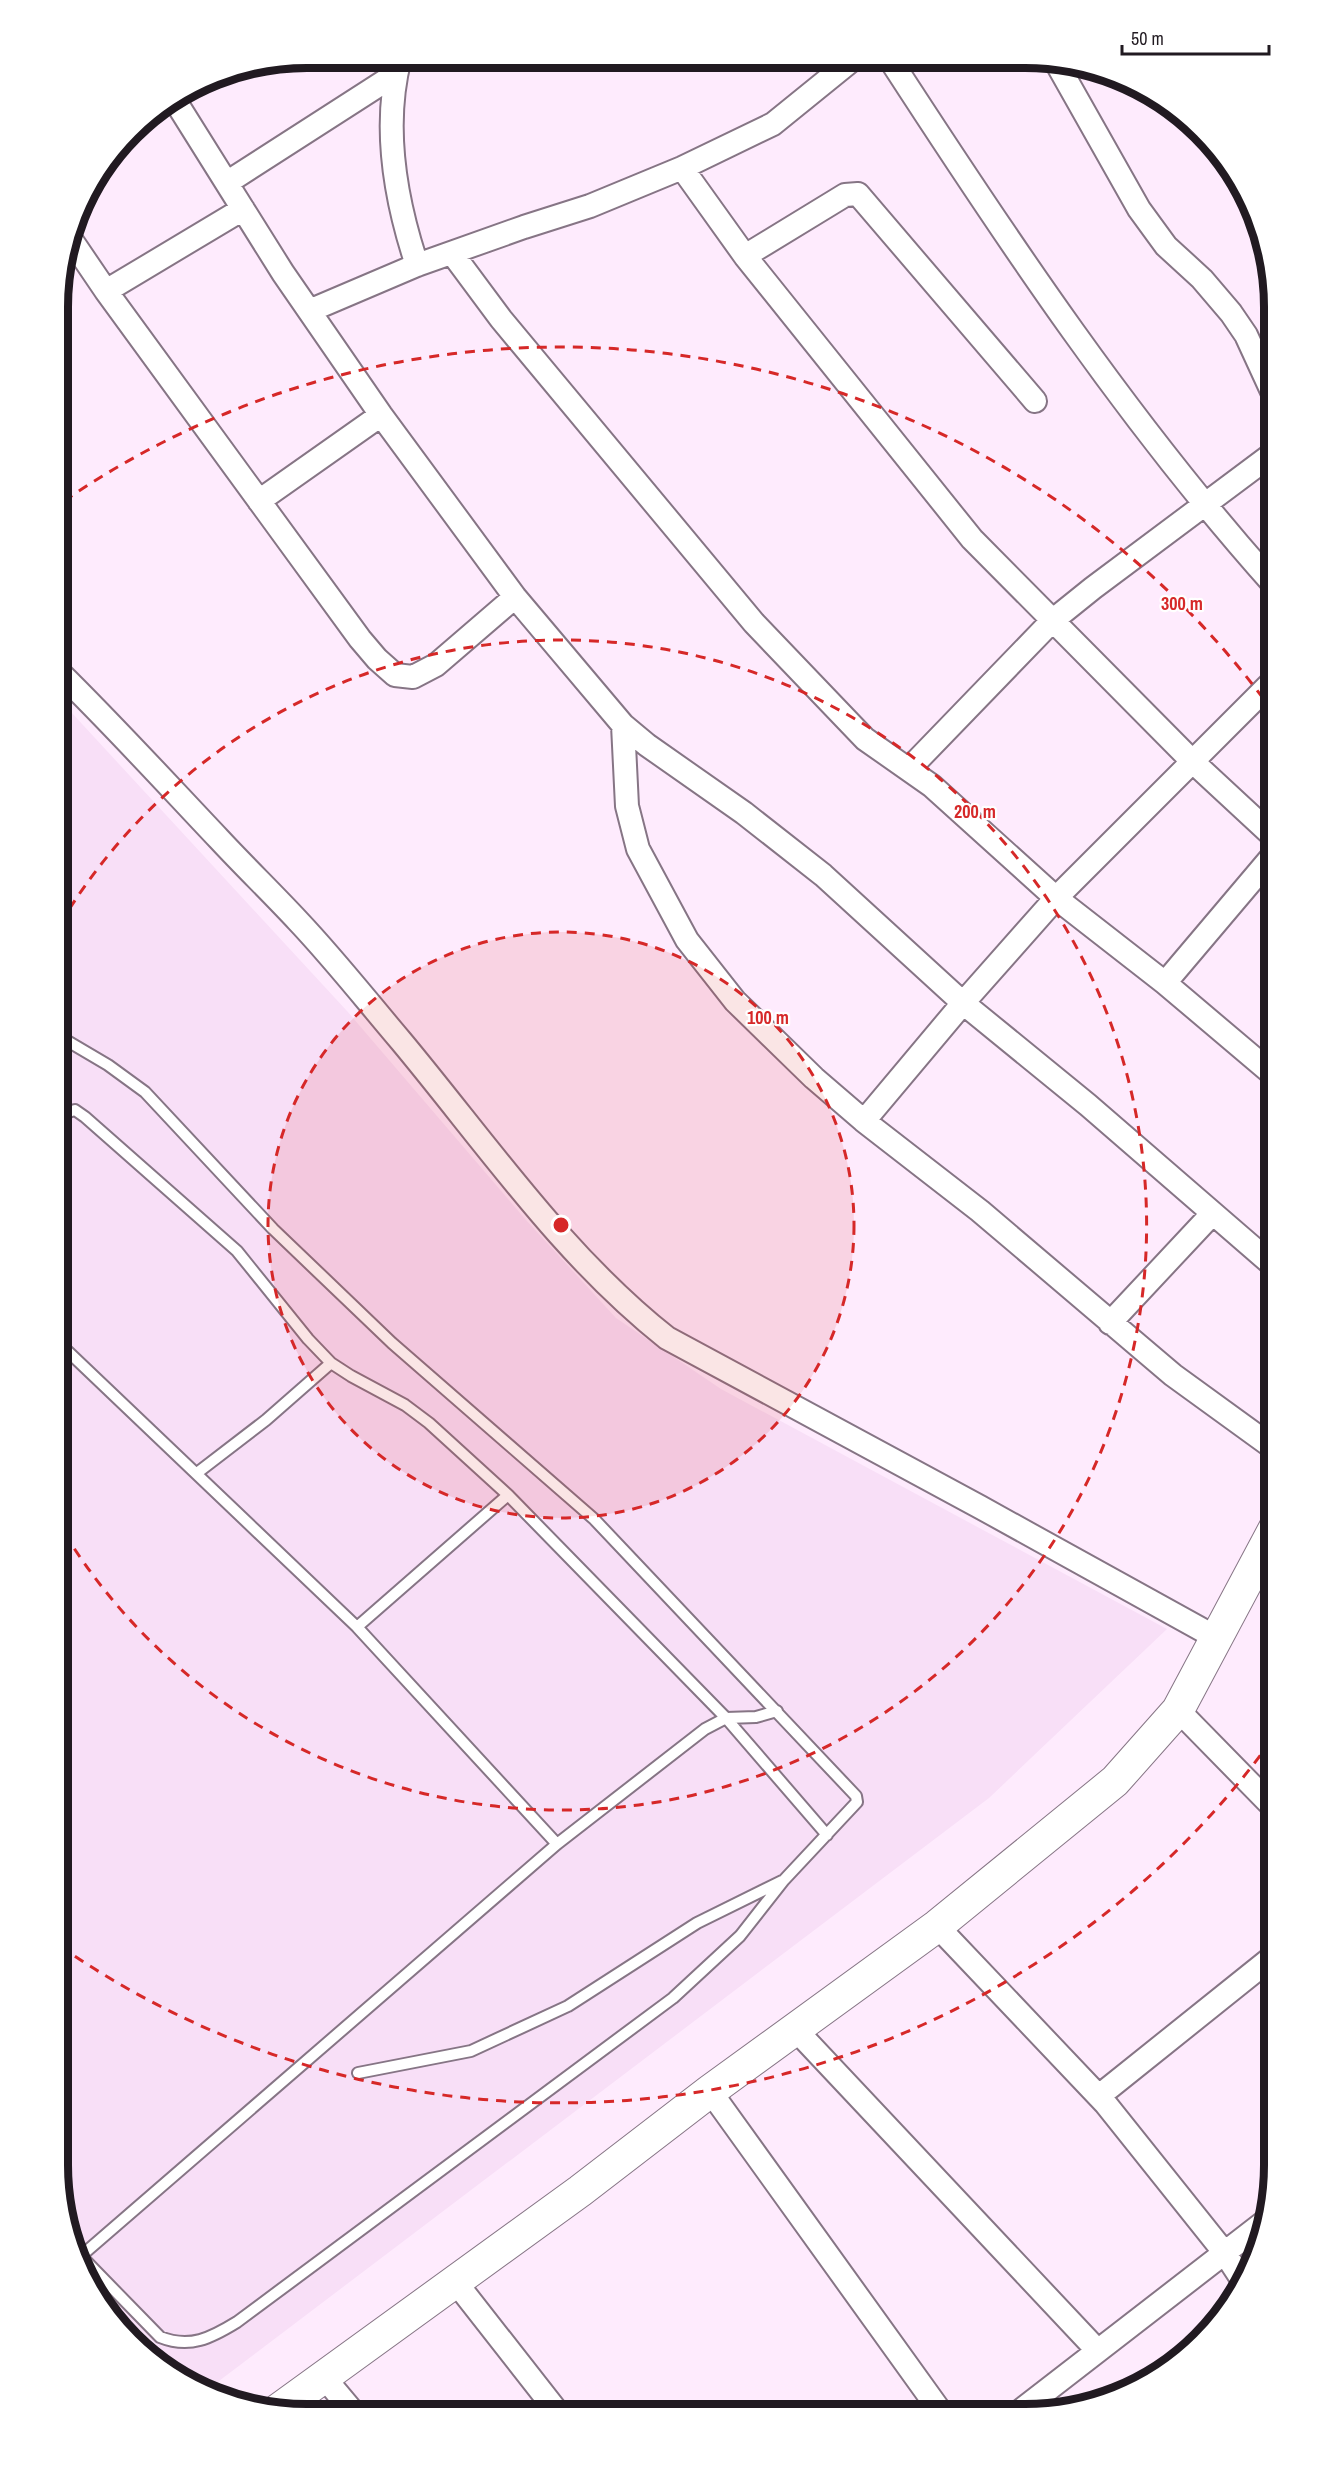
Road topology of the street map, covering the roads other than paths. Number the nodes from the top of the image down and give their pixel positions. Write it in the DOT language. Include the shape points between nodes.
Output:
graph roads {
  1 [pos="397,67"];
  2 [pos="398,67"];
  3 [pos="843,67"];
  4 [pos="895,67"];
  5 [pos="1061,71"];
  6 [pos="178,105"];
  7 [pos="682,168"];
  8 [pos="228,182"];
  9 [pos="243,209"];
  10 [pos="76,246"];
  11 [pos="452,253"];
  12 [pos="745,256"];
  13 [pos="417,265"];
  14 [pos="106,291"];
  15 [pos="309,311"];
  16 [pos="1264,374"];
  17 [pos="1035,401"];
  18 [pos="381,415"];
  19 [pos="1264,460"];
  20 [pos="259,501"];
  21 [pos="1206,505"];
  22 [pos="1264,573"];
  23 [pos="515,597"];
  24 [pos="1052,621"];
  25 [pos="68,681"];
  26 [pos="1264,690"];
  27 [pos="623,725"];
  28 [pos="1193,762"];
  29 [pos="909,770"];
  30 [pos="1264,828"];
  31 [pos="1264,867"];
  32 [pos="1056,898"];
  33 [pos="1165,983"];
  34 [pos="963,1003"];
  35 [pos="68,1042"];
  36 [pos="1264,1067"];
  37 [pos="68,1112"];
  38 [pos="864,1121"];
  39 [pos="1212,1214"];
  40 [pos="1264,1254"];
  41 [pos="1110,1323"];
  42 [pos="68,1351"];
  43 [pos="332,1363"];
  44 [pos="1264,1441"];
  45 [pos="197,1473"];
  46 [pos="508,1495"];
  47 [pos="1264,1560"];
  48 [pos="357,1627"];
  49 [pos="1215,1637"];
  50 [pos="777,1710"];
  51 [pos="1178,1710"];
  52 [pos="726,1718"];
  53 [pos="1264,1798"];
  54 [pos="826,1835"];
  55 [pos="557,1844"];
  56 [pos="784,1880"];
  57 [pos="937,1926"];
  58 [pos="1264,1964"];
  59 [pos="796,2030"];
  60 [pos="358,2073"];
  61 [pos="710,2091"];
  62 [pos="1099,2096"];
  63 [pos="1256,2228"];
  64 [pos="1224,2252"];
  65 [pos="84,2253"];
  66 [pos="89,2264"];
  67 [pos="1239,2273"];
  68 [pos="454,2280"];
  69 [pos="1097,2350"];
  70 [pos="323,2376"];
  71 [pos="287,2403"];
  72 [pos="347,2405"];
  73 [pos="552,2405"];
  74 [pos="936,2405"];
  75 [pos="1029,2405"];
  1 -- 8 [label="street"];
  2 -- 13 [label="street" via="392,149 402,211"];
  3 -- 7 [label="street" via="773,124"];
  4 -- 21 [label="street" via="1063,319"];
  5 -- 16 [label="street" via="1139,209 1166,246 1231,313"];
  6 -- 8 [label="street"];
  7 -- 11 [label="street" via="590,206"];
  7 -- 12 [label="street"];
  8 -- 9 [label="street"];
  9 -- 14 [label="street"];
  9 -- 15 [label="street"];
  10 -- 14 [label="street"];
  11 -- 13 [label="street"];
  11 -- 29 [label="street" via="501,319 754,623 866,739"];
  12 -- 17 [label="street" via="845,195 858,194"];
  12 -- 24 [label="street" via="972,539"];
  13 -- 15 [label="street"];
  14 -- 20 [label="street"];
  15 -- 18 [label="street"];
  18 -- 20 [label="street"];
  18 -- 23 [label="street"];
  19 -- 21 [label="street"];
  20 -- 23 [label="street" via="360,639 395,675 414,677 436,664"];
  21 -- 22 [label="street"];
  21 -- 24 [label="street"];
  23 -- 27 [label="street"];
  24 -- 28 [label="street"];
  24 -- 29 [label="street"];
  25 -- 49 [label="street" via="299,922 529,1200 605,1285 643,1319 692,1352"];
  26 -- 28 [label="street"];
  27 -- 34 [label="street" via="823,875"];
  27 -- 38 [label="street" via="627,806 638,849 687,940 735,1001"];
  28 -- 30 [label="street"];
  28 -- 32 [label="street"];
  29 -- 32 [label="street" via="953,804"];
  31 -- 33 [label="street"];
  32 -- 33 [label="street"];
  32 -- 34 [label="street"];
  33 -- 36 [label="street"];
  34 -- 38 [label="street"];
  34 -- 39 [label="street"];
  35 -- 50 [label="lane" via="144,1092 273,1229 384,1335 594,1520"];
  37 -- 43 [label="lane" via="75,1110 85,1117 237,1251"];
  38 -- 41 [label="street" via="980,1210"];
  39 -- 40 [label="street"];
  39 -- 41 [label="street"];
  41 -- 44 [label="street"];
  42 -- 45 [label="lane"];
  43 -- 45 [label="lane"];
  43 -- 46 [label="lane" via="405,1405"];
  45 -- 48 [label="lane"];
  46 -- 48 [label="lane"];
  46 -- 52 [label="lane"];
  47 -- 49 [label="street"];
  48 -- 55 [label="lane"];
  49 -- 51 [label="street"];
  50 -- 52 [label="lane" via="756,1717"];
  50 -- 54 [label="lane" via="856,1796 854,1807"];
  51 -- 53 [label="street"];
  51 -- 57 [label="street" via="1115,1781"];
  52 -- 54 [label="lane"];
  52 -- 55 [label="lane" via="705,1729"];
  54 -- 56 [label="lane"];
  55 -- 65 [label="lane"];
  56 -- 60 [label="lane" via="698,1923 568,2006 471,2051"];
  56 -- 66 [label="lane" via="740,1936 673,1998 214,2336 187,2343 160,2337"];
  57 -- 59 [label="street"];
  57 -- 62 [label="street"];
  58 -- 62 [label="street"];
  59 -- 61 [label="street"];
  59 -- 69 [label="street"];
  61 -- 68 [label="street" via="580,2191"];
  61 -- 74 [label="street"];
  62 -- 64 [label="street"];
  63 -- 64 [label="street"];
  64 -- 67 [label="street"];
  64 -- 69 [label="street"];
  68 -- 70 [label="street"];
  68 -- 73 [label="street"];
  69 -- 75 [label="street"];
  70 -- 71 [label="street"];
  70 -- 72 [label="street"];
}
